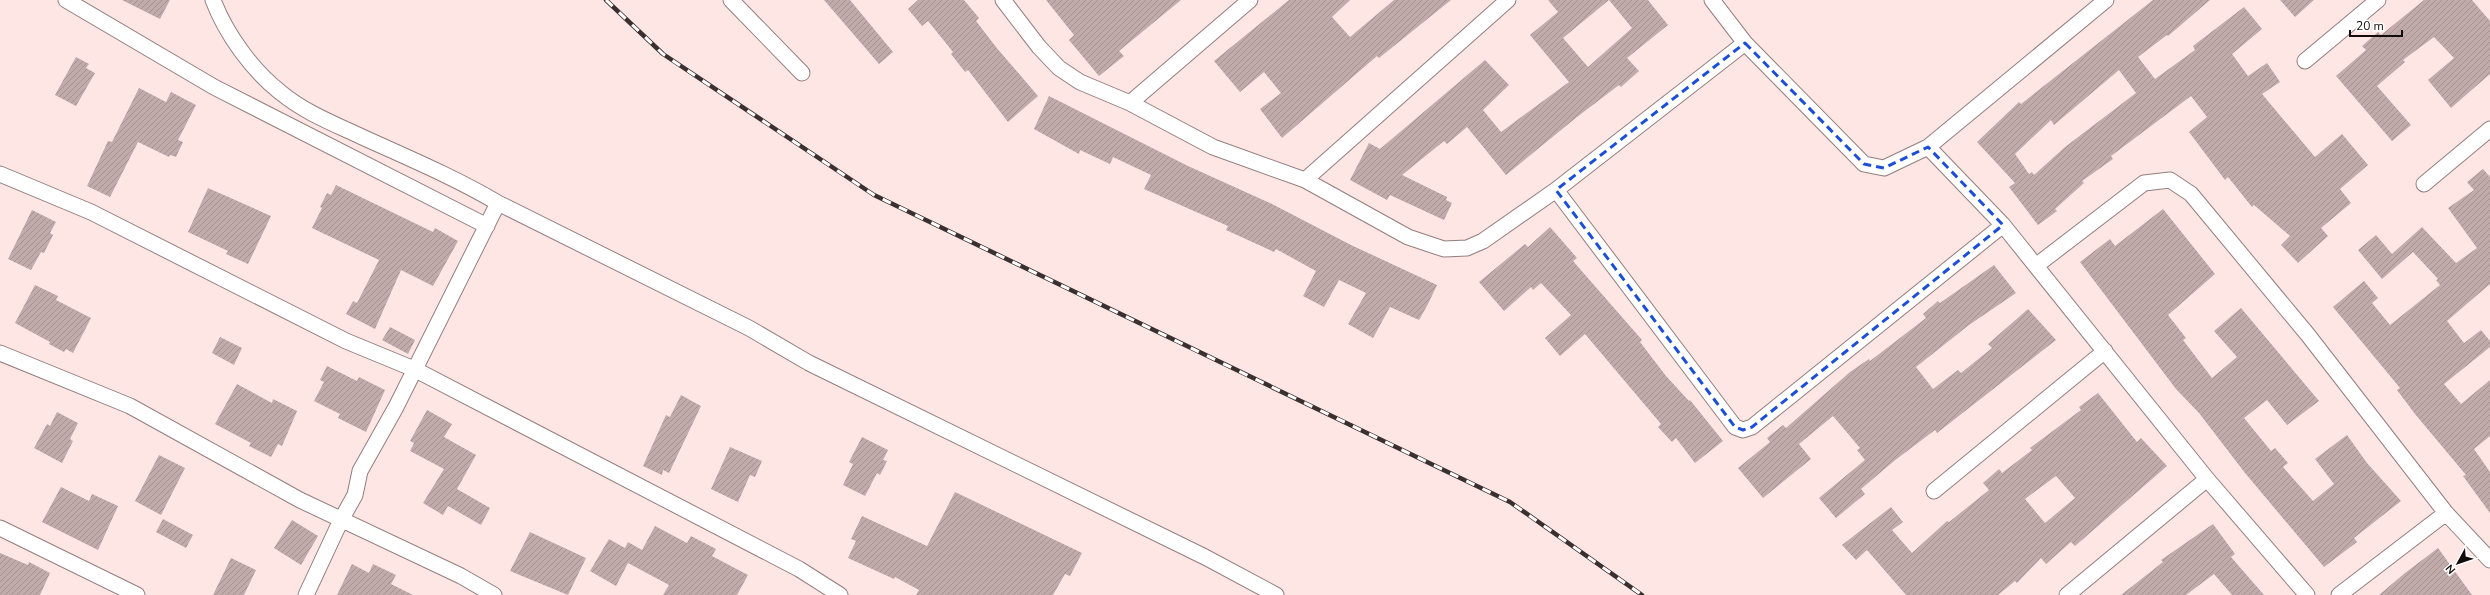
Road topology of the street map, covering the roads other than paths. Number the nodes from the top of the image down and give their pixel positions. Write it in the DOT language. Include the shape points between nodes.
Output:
graph roads {
  1 [pos="66,0"];
  2 [pos="213,0"];
  3 [pos="731,0"];
  4 [pos="1003,0"];
  5 [pos="1250,0"];
  6 [pos="1508,0"];
  7 [pos="1712,0"];
  8 [pos="2106,0"];
  9 [pos="2378,0"];
  10 [pos="1745,43"];
  11 [pos="2305,61"];
  12 [pos="802,73"];
  13 [pos="1130,103"];
  14 [pos="2490,129"];
  15 [pos="1928,147"];
  16 [pos="0,174"];
  17 [pos="1305,180"];
  18 [pos="2424,184"];
  19 [pos="1556,190"];
  20 [pos="498,203"];
  21 [pos="2003,225"];
  22 [pos="487,226"];
  23 [pos="2037,265"];
  24 [pos="2105,351"];
  25 [pos="0,353"];
  26 [pos="414,369"];
  27 [pos="2207,479"];
  28 [pos="1934,491"];
  29 [pos="2446,513"];
  30 [pos="341,520"];
  31 [pos="0,528"];
  32 [pos="2490,558"];
  33 [pos="137,595"];
  34 [pos="306,595"];
  35 [pos="494,595"];
  36 [pos="840,595"];
  37 [pos="1276,595"];
  38 [pos="2067,595"];
  39 [pos="2307,595"];
  40 [pos="2339,595"];
  1 -- 22 [label="street" via="214,87"];
  2 -- 20 [label="street" via="237,44 258,71 280,92 309,113 472,187"];
  3 -- 12 [label="street"];
  4 -- 13 [label="street" via="1039,47 1059,68 1080,82"];
  5 -- 13 [label="street"];
  6 -- 17 [label="street"];
  7 -- 10 [label="street"];
  8 -- 15 [label="street"];
  9 -- 11 [label="street"];
  10 -- 15 [label="street" via="1864,164 1884,168"];
  10 -- 19 [label="street"];
  13 -- 17 [label="street" via="1213,147"];
  14 -- 18 [label="street"];
  15 -- 21 [label="street"];
  16 -- 26 [label="street" via="91,212 346,341"];
  17 -- 19 [label="street" via="1408,237 1444,249 1467,248 1483,241"];
  19 -- 21 [label="street" via="1735,427 1743,430 1758,422"];
  20 -- 22 [label="street"];
  20 -- 37 [label="street" via="749,328 809,363 1058,484"];
  21 -- 23 [label="street"];
  22 -- 26 [label="street"];
  23 -- 24 [label="street"];
  23 -- 29 [label="street" via="2144,183 2170,180 2191,194 2308,335"];
  24 -- 27 [label="street"];
  24 -- 28 [label="street"];
  25 -- 30 [label="street" via="130,406 222,459"];
  26 -- 30 [label="street" via="360,471 355,495"];
  26 -- 36 [label="street" via="799,569"];
  27 -- 38 [label="street"];
  27 -- 39 [label="street"];
  29 -- 32 [label="street"];
  29 -- 40 [label="street"];
  30 -- 34 [label="street"];
  30 -- 35 [label="street" via="461,576"];
  31 -- 33 [label="street"];
}
